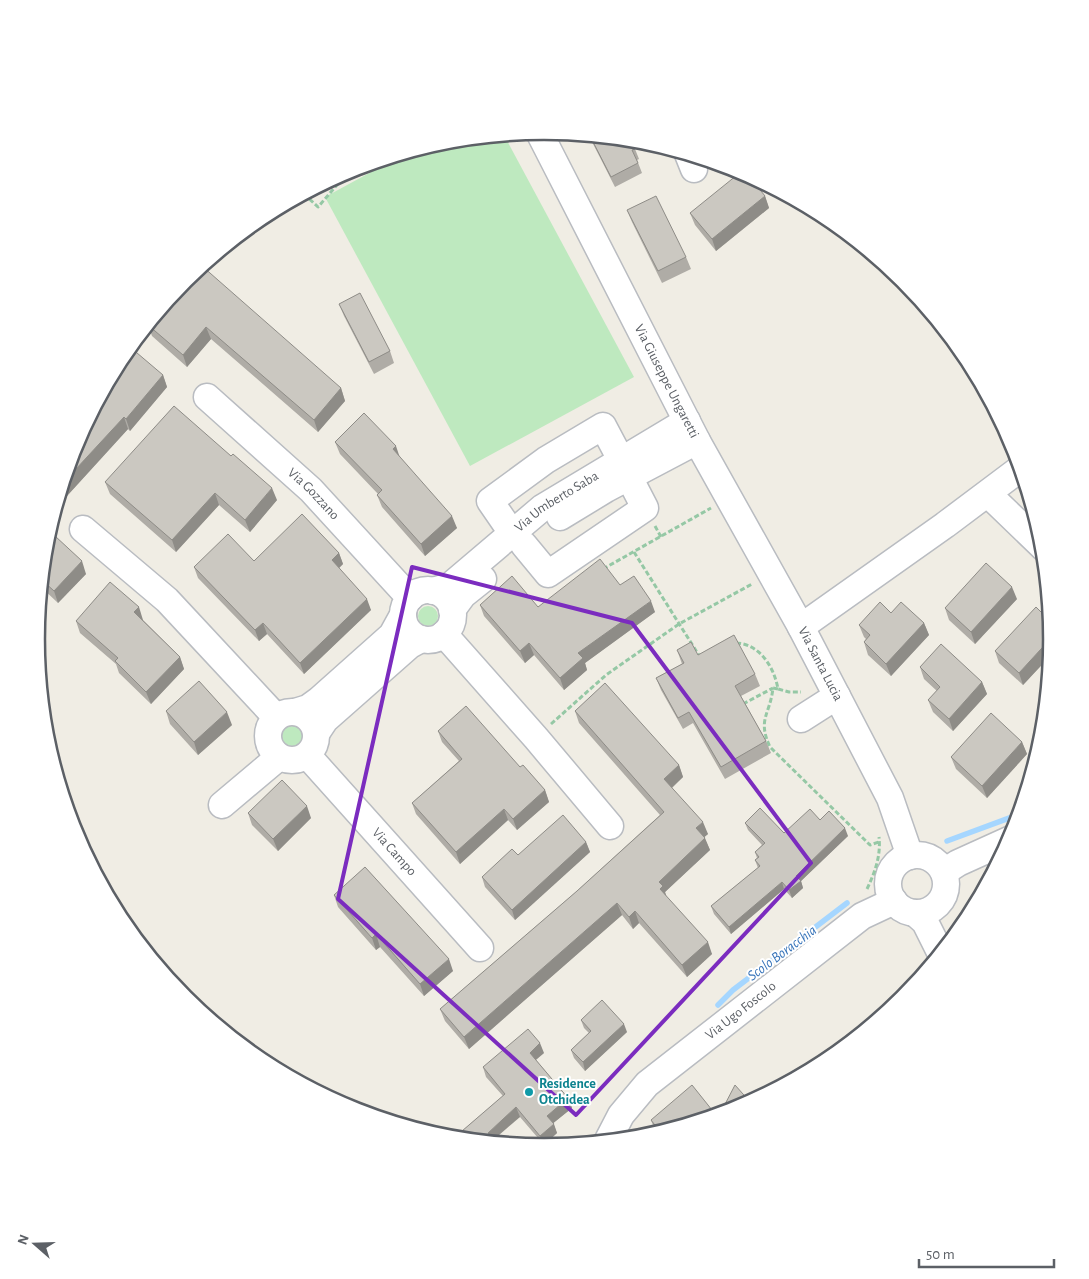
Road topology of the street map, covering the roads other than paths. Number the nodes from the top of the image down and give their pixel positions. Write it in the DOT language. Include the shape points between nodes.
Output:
graph roads {
  1 [pos="543,140"];
  2 [pos="207,397"];
  3 [pos="692,431"];
  4 [pos="625,468"];
  5 [pos="1015,473"];
  6 [pos="988,494"];
  7 [pos="83,529"];
  8 [pos="1033,537"];
  9 [pos="518,539"];
  10 [pos="416,601"];
  11 [pos="801,627"];
  12 [pos="439,628"];
  13 [pos="837,696"];
  14 [pos="285,715"];
  15 [pos="801,718"];
  16 [pos="312,744"];
  17 [pos="279,757"];
  18 [pos="222,805"];
  19 [pos="610,826"];
  20 [pos="999,845"];
  21 [pos="910,856"];
  22 [pos="944,884"];
  23 [pos="905,907"];
  24 [pos="950,932"];
  25 [pos="480,948"];
  26 [pos="938,948"];
  27 [pos="611,1135"];
  1 -- 3 [label="street, Via Giuseppe Ungaretti"];
  2 -- 10 [label="street, Via Gozzano" via="311,490"];
  3 -- 4 [label="street, Via Umberto Saba"];
  3 -- 11 [label="street, Via Giuseppe Ungaretti"];
  4 -- 9 [label="street, Via Umberto Saba" via="554,521"];
  4 -- 9 [label="street" via="645,508 548,574"];
  4 -- 9 [label="street" via="603,426 546,460 490,501"];
  5 -- 6 [label="street, Via Santa Lucia"];
  6 -- 8 [label="street"];
  6 -- 11 [label="street, Via Santa Lucia"];
  7 -- 14 [label="street" via="167,600"];
  9 -- 10 [label="street, Via Umberto Saba" via="450,586"];
  9 -- 12 [label="street, Via Umberto Saba" via="463,594"];
  10 -- 12 [label="street" via="410,632"];
  10 -- 12 [label="street" via="446,598"];
  10 -- 14 [label="street" via="392,635 319,700 308,708"];
  11 -- 13 [label="street, Via Santa Lucia"];
  12 -- 16 [label="street, Via Umberto Saba" via="410,645 325,720"];
  12 -- 19 [label="street"];
  13 -- 15 [label="street"];
  13 -- 21 [label="street, Via Santa Lucia" via="890,798"];
  14 -- 16 [label="street" via="309,718"];
  14 -- 17 [label="street" via="268,732 271,749"];
  16 -- 17 [label="street" via="291,761"];
  16 -- 25 [label="street, Via Campo"];
  17 -- 18 [label="street"];
  20 -- 22 [label="street, Via Ugo Foscolo" via="958,863"];
  21 -- 22 [label="street" via="933,860"];
  21 -- 23 [label="street" via="895,866 890,875 890,893"];
  22 -- 23 [label="street, Via Ugo Foscolo" via="932,909"];
  22 -- 24 [label="street" via="945,916"];
  23 -- 26 [label="street" via="925,922"];
  23 -- 27 [label="street, Via Ugo Foscolo" via="862,916 647,1084 621,1114"];
}
